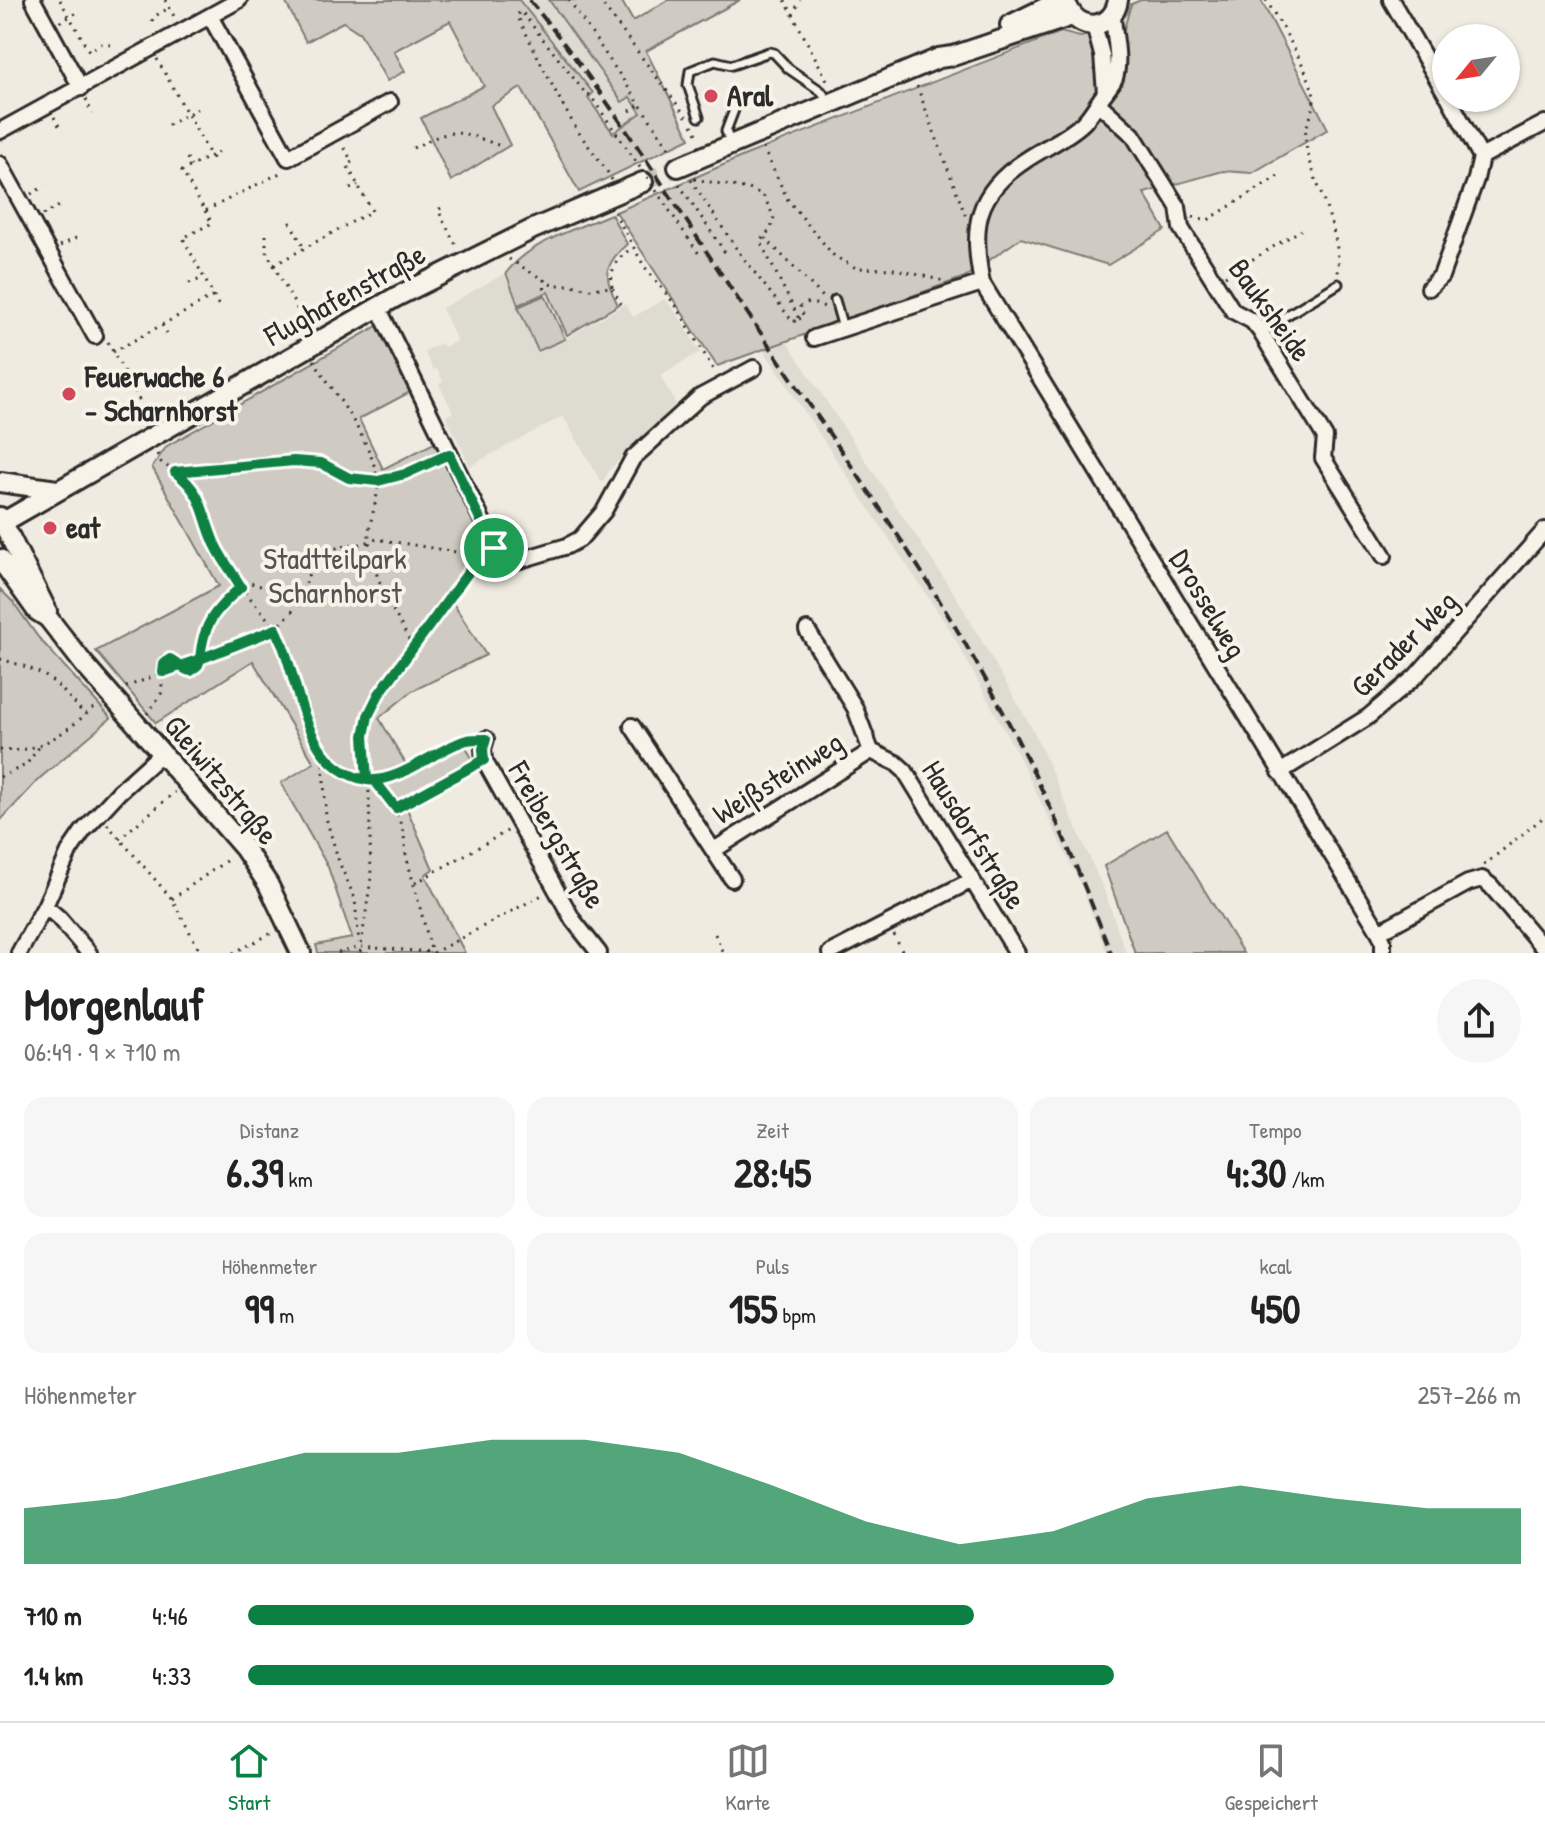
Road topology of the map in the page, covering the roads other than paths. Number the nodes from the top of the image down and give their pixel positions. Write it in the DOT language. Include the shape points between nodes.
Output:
graph roads {
  1 [pos="33,0"];
  2 [pos="239,0"];
  3 [pos="1391,0"];
  4 [pos="1066,5"];
  5 [pos="1116,8"];
  6 [pos="210,16"];
  7 [pos="1094,25"];
  8 [pos="1432,70"];
  9 [pos="81,88"];
  10 [pos="830,94"];
  11 [pos="1102,99"];
  12 [pos="390,102"];
  13 [pos="734,110"];
  14 [pos="1456,112"];
  15 [pos="699,117"];
  16 [pos="1545,123"];
  17 [pos="0,131"];
  18 [pos="730,144"];
  19 [pos="1481,157"];
  20 [pos="0,164"];
  21 [pos="678,168"];
  22 [pos="643,182"];
  23 [pos="982,283"];
  24 [pos="1338,284"];
  25 [pos="1429,288"];
  26 [pos="835,300"];
  27 [pos="378,307"];
  28 [pos="843,328"];
  29 [pos="1260,331"];
  30 [pos="98,334"];
  31 [pos="814,338"];
  32 [pos="754,368"];
  33 [pos="0,482"];
  34 [pos="57,490"];
  35 [pos="1,521"];
  36 [pos="1545,530"];
  37 [pos="1384,556"];
  38 [pos="0,559"];
  39 [pos="0,575"];
  40 [pos="18,585"];
  41 [pos="48,618"];
  42 [pos="807,630"];
  43 [pos="632,726"];
  44 [pos="486,739"];
  45 [pos="871,751"];
  46 [pos="162,753"];
  47 [pos="1280,772"];
  48 [pos="714,850"];
  49 [pos="732,879"];
  50 [pos="972,880"];
  51 [pos="45,906"];
  52 [pos="1379,932"];
  53 [pos="1545,950"];
  54 [pos="19,953"];
  55 [pos="89,953"];
  56 [pos="301,953"];
  57 [pos="599,953"];
  58 [pos="830,953"];
  59 [pos="1017,953"];
  60 [pos="1383,953"];
  1 -- 9 [label="street"];
  2 -- 6 [label="street"];
  3 -- 8 [label="street"];
  4 -- 7 [label="main road" via="1081,23"];
  4 -- 10 [label="main road" via="953,56"];
  5 -- 7 [label="main road"];
  5 -- 11 [label="street, Drosselweg" via="1116,75"];
  6 -- 9 [label="street"];
  6 -- 12 [label="street" via="288,158"];
  7 -- 11 [label="street" via="1102,55"];
  9 -- 17 [label="street"];
  10 -- 15 [label="lane" via="789,69 774,53 733,68 715,61 690,71 688,85"];
  10 -- 18 [label="main road"];
  11 -- 23 [label="street, Drosselweg" via="1082,123 1026,159 988,193 975,243"];
  11 -- 29 [label="street, Bauksheide" via="1133,135 1178,211 1181,228 1233,311"];
  13 -- 18 [label="lane" via="726,131"];
  14 -- 19 [label="street"];
  16 -- 19 [label="street"];
  18 -- 21 [label="main road"];
  19 -- 25 [label="street" via="1441,276"];
  20 -- 30 [label="street"];
  22 -- 27 [label="main road, Flughafenstraße" via="464,261"];
  23 -- 28 [label="street"];
  23 -- 47 [label="street, Drosselweg"];
  24 -- 29 [label="lane"];
  26 -- 28 [label="lane"];
  27 -- 32 [label="street" via="449,454 488,552 504,565 580,539 604,511 631,460 686,408"];
  27 -- 34 [label="main road, Flughafenstraße"];
  28 -- 31 [label="street"];
  29 -- 37 [label="street, Bauksheide" via="1325,437 1323,458"];
  33 -- 34 [label="main road"];
  34 -- 35 [label="main road, Flughafenstraße"];
  35 -- 41 [label="main road, Gleiwitzstraße"];
  36 -- 47 [label="street, Gerader Weg" via="1416,676 1368,717"];
  38 -- 40 [label="main road, Gleiwitzstraße"];
  39 -- 40 [label="main road"];
  40 -- 41 [label="main road, Gleiwitzstraße"];
  41 -- 46 [label="main road, Gleiwitzstraße"];
  42 -- 45 [label="street" via="855,708"];
  43 -- 48 [label="street, Weißsteinweg"];
  44 -- 57 [label="street, Freibergstraße" via="484,760 573,920"];
  45 -- 48 [label="street, Weißsteinweg"];
  45 -- 50 [label="street, Hausdorfstraße" via="905,771"];
  46 -- 51 [label="street" via="97,814 70,850"];
  46 -- 56 [label="main road, Gleiwitzstraße" via="244,848"];
  47 -- 52 [label="street, Drosselweg"];
  48 -- 49 [label="street, Weißsteinweg"];
  50 -- 58 [label="street"];
  50 -- 59 [label="street, Hausdorfstraße"];
  51 -- 54 [label="street"];
  51 -- 55 [label="street"];
  52 -- 53 [label="street" via="1482,879"];
  52 -- 60 [label="street, Drosselweg"];
}
